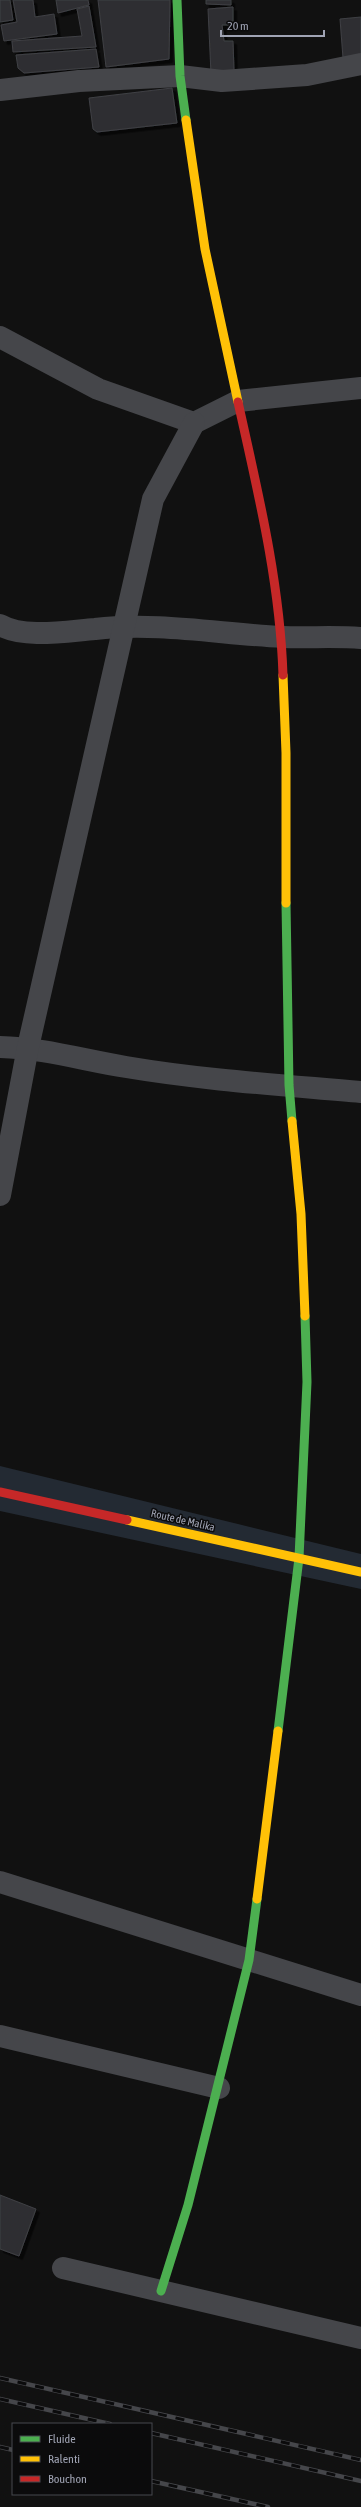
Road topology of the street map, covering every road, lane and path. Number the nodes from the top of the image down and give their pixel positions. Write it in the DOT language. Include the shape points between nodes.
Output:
graph roads {
  1 [pos="177,0"];
  2 [pos="361,64"];
  3 [pos="180,76"];
  4 [pos="0,90"];
  5 [pos="0,337"];
  6 [pos="361,388"];
  7 [pos="238,401"];
  8 [pos="194,423"];
  9 [pos="0,624"];
  10 [pos="123,626"];
  11 [pos="282,637"];
  12 [pos="361,638"];
  13 [pos="0,1047"];
  14 [pos="28,1048"];
  15 [pos="289,1086"];
  16 [pos="361,1092"];
  17 [pos="0,1195"];
  18 [pos="0,1492"];
  19 [pos="299,1558"];
  20 [pos="361,1572"];
  21 [pos="0,1882"];
  22 [pos="249,1960"];
  23 [pos="361,1995"];
  24 [pos="0,2036"];
  25 [pos="219,2088"];
  26 [pos="63,2268"];
  27 [pos="161,2291"];
  28 [pos="361,2338"];
  1 -- 3 [label="street"];
  2 -- 3 [label="street" via="307,75 229,80 201,80"];
  3 -- 4 [label="street" via="79,81"];
  3 -- 7 [label="street" via="204,249"];
  5 -- 8 [label="street" via="98,389"];
  6 -- 7 [label="street"];
  7 -- 8 [label="street"];
  7 -- 11 [label="street" via="269,545"];
  8 -- 10 [label="street" via="153,499"];
  9 -- 10 [label="street" via="10,631 58,632"];
  10 -- 11 [label="street" via="206,629"];
  10 -- 14 [label="street"];
  11 -- 12 [label="street"];
  11 -- 15 [label="street" via="286,738"];
  13 -- 14 [label="street"];
  14 -- 15 [label="street" via="197,1078"];
  14 -- 17 [label="street"];
  15 -- 16 [label="street"];
  15 -- 19 [label="street" via="301,1214 307,1382"];
  18 -- 19 [label="street, Route de Malika"];
  19 -- 20 [label="street, Route de Malika"];
  19 -- 22 [label="street"];
  21 -- 22 [label="street"];
  22 -- 23 [label="street"];
  22 -- 25 [label="street"];
  24 -- 25 [label="street"];
  25 -- 27 [label="street" via="188,2205"];
  26 -- 27 [label="street"];
  27 -- 28 [label="street"];
}
